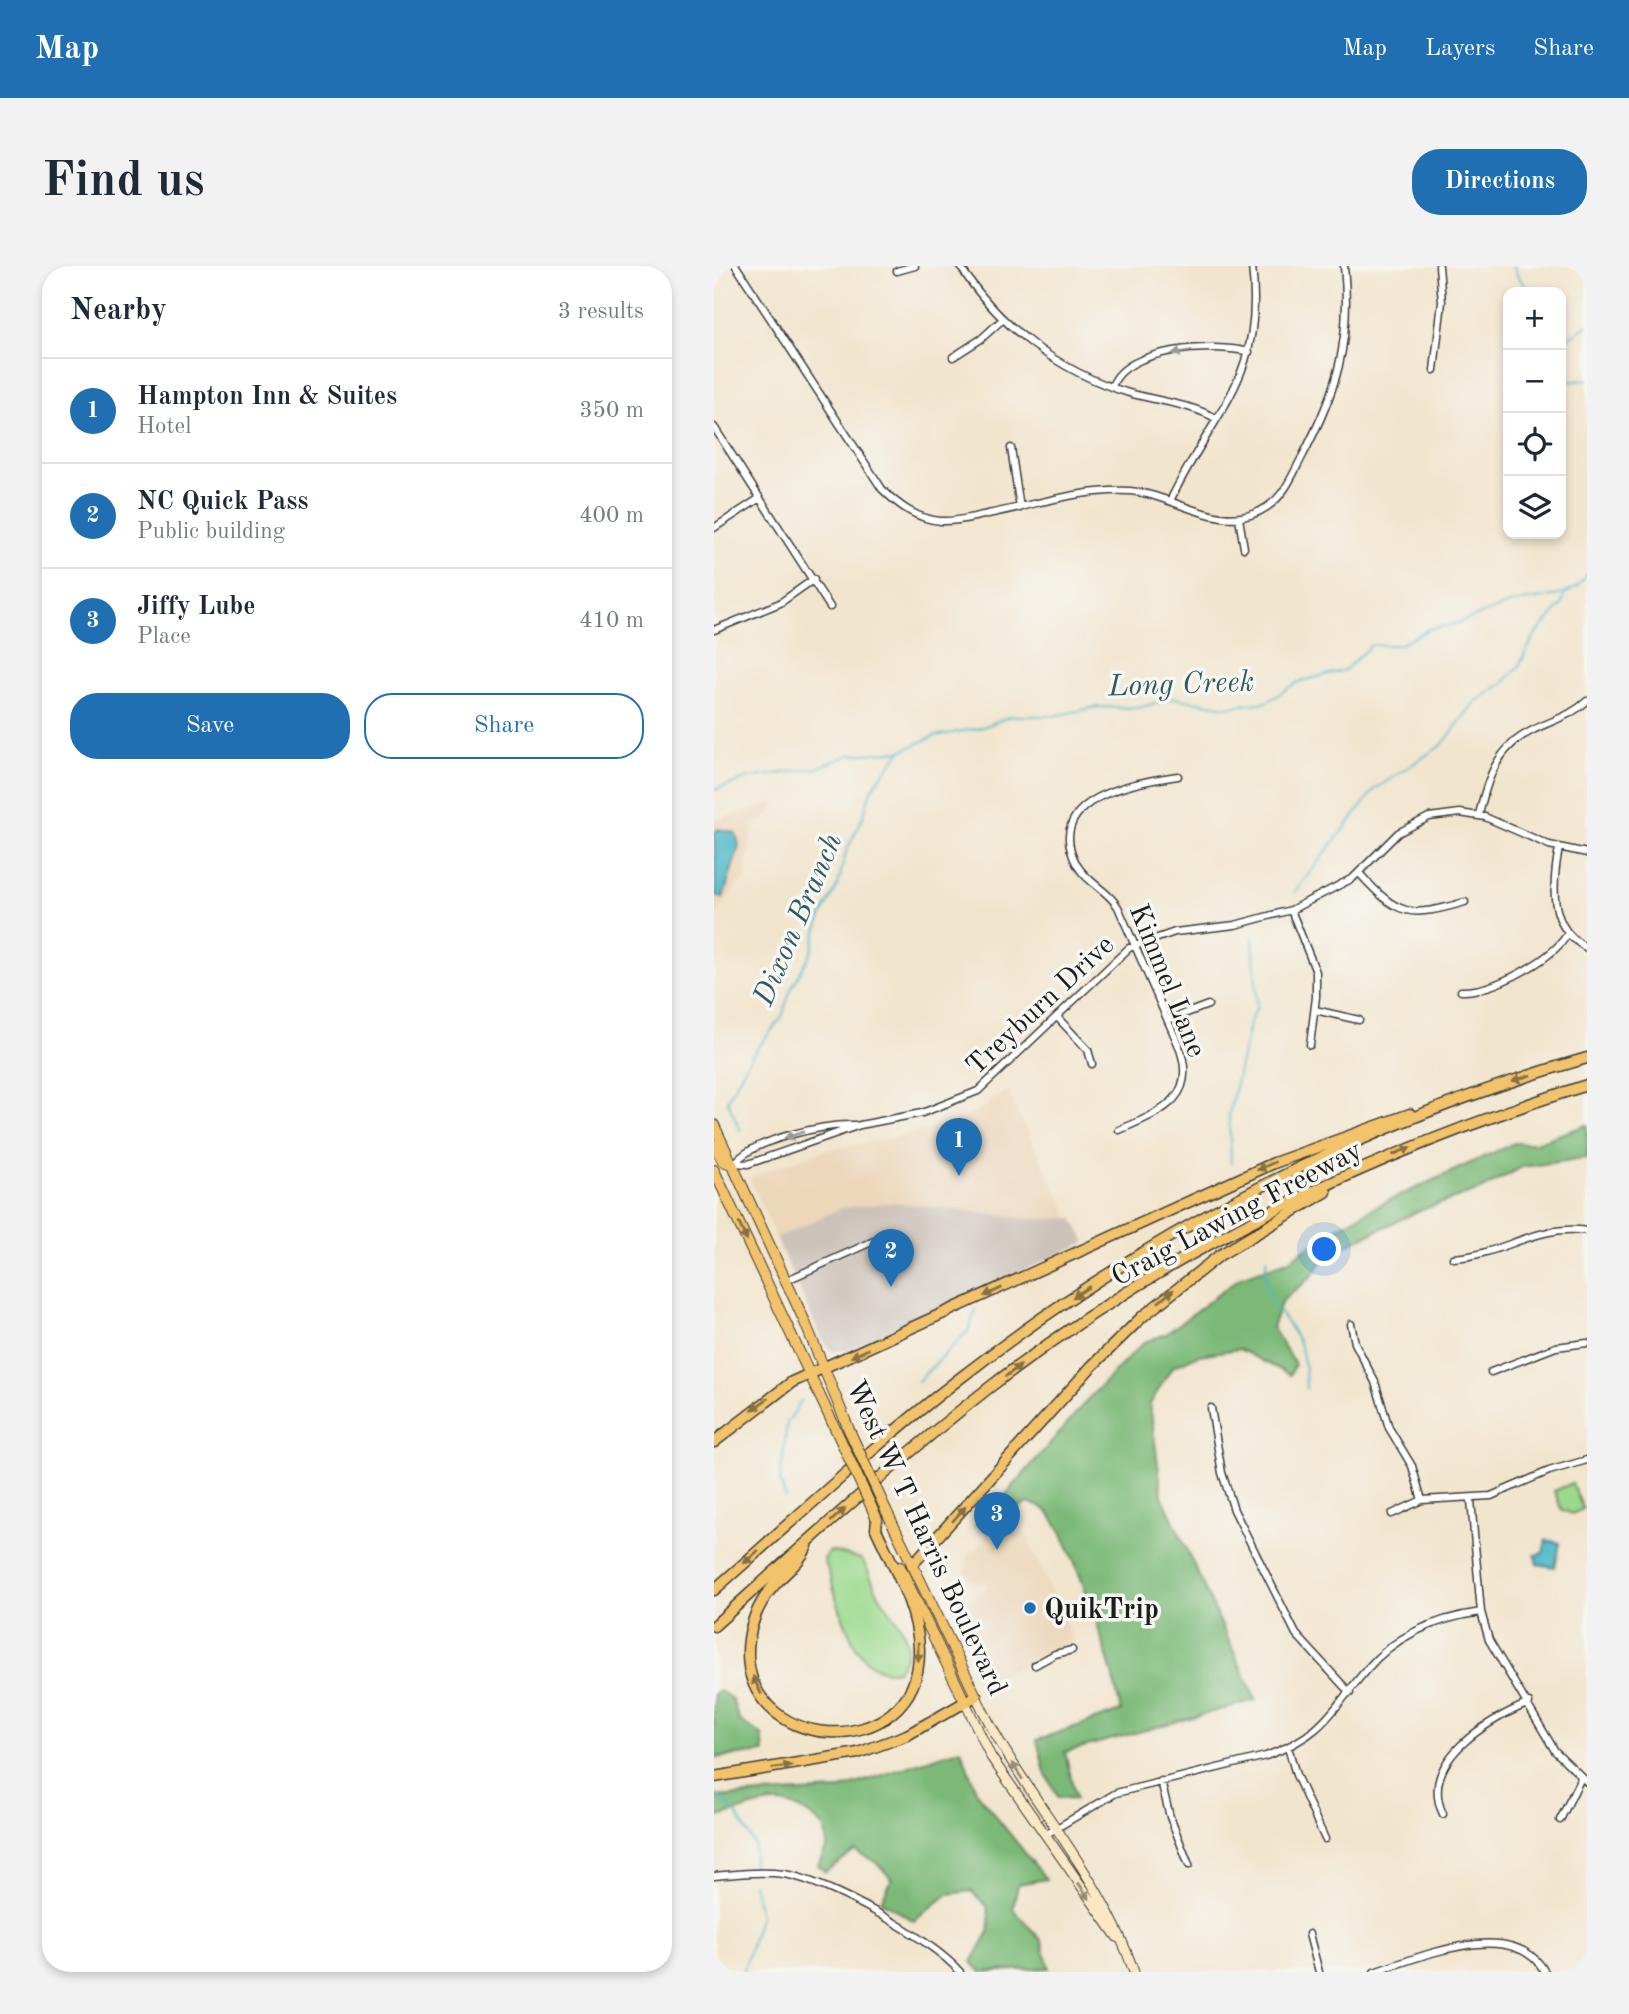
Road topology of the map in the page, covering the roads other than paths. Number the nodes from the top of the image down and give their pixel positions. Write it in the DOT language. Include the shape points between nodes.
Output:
graph roads {
  1 [pos="736,266"];
  2 [pos="915,266"];
  3 [pos="960,266"];
  4 [pos="1251,266"];
  5 [pos="1344,266"];
  6 [pos="1439,266"];
  7 [pos="898,271"];
  8 [pos="1003,319"];
  9 [pos="1249,352"];
  10 [pos="953,357"];
  11 [pos="1434,370"];
  12 [pos="1112,387"];
  13 [pos="1217,419"];
  14 [pos="714,427"];
  15 [pos="1011,448"];
  16 [pos="760,498"];
  17 [pos="1171,499"];
  18 [pos="1020,508"];
  19 [pos="1239,518"];
  20 [pos="714,528"];
  21 [pos="1244,548"];
  22 [pos="814,579"];
  23 [pos="830,607"];
  24 [pos="714,630"];
  25 [pos="1587,701"];
  26 [pos="1178,776"];
  27 [pos="1479,815"];
  28 [pos="1559,848"];
  29 [pos="1587,853"];
  30 [pos="1359,873"];
  31 [pos="1465,902"];
  32 [pos="1291,910"];
  33 [pos="1567,935"];
  34 [pos="1134,945"];
  35 [pos="1587,948"];
  36 [pos="1461,990"];
  37 [pos="1208,1005"];
  38 [pos="1315,1010"];
  39 [pos="1057,1017"];
  40 [pos="1168,1020"];
  41 [pos="1359,1020"];
  42 [pos="1310,1045"];
  43 [pos="1587,1058"];
  44 [pos="1092,1064"];
  45 [pos="1587,1086"];
  46 [pos="1447,1105"];
  47 [pos="714,1125"];
  48 [pos="860,1125"];
  49 [pos="1119,1130"];
  50 [pos="714,1146"];
  51 [pos="733,1163"];
  52 [pos="1373,1164"];
  53 [pos="714,1170"];
  54 [pos="1587,1231"];
  55 [pos="902,1242"];
  56 [pos="1453,1258"];
  57 [pos="785,1281"];
  58 [pos="1351,1325"];
  59 [pos="1587,1343"];
  60 [pos="825,1368"];
  61 [pos="1491,1372"];
  62 [pos="811,1375"];
  63 [pos="1211,1408"];
  64 [pos="714,1442"];
  65 [pos="1587,1460"];
  66 [pos="1422,1500"];
  67 [pos="1471,1500"];
  68 [pos="1392,1514"];
  69 [pos="877,1519"];
  70 [pos="808,1542"];
  71 [pos="912,1564"];
  72 [pos="714,1590"];
  73 [pos="1480,1612"];
  74 [pos="714,1626"];
  75 [pos="1072,1650"];
  76 [pos="1034,1665"];
  77 [pos="1350,1693"];
  78 [pos="976,1696"];
  79 [pos="965,1702"];
  80 [pos="1529,1703"];
  81 [pos="1288,1746"];
  82 [pos="714,1777"];
  83 [pos="1584,1780"];
  84 [pos="1161,1782"];
  85 [pos="1443,1814"];
  86 [pos="1560,1820"];
  87 [pos="1056,1827"];
  88 [pos="1045,1835"];
  89 [pos="1325,1839"];
  90 [pos="1189,1865"];
  91 [pos="714,1876"];
  92 [pos="1309,1934"];
  93 [pos="1128,1953"];
  94 [pos="960,1972"];
  95 [pos="1134,1972"];
  96 [pos="1319,1972"];
  97 [pos="1374,1972"];
  98 [pos="1545,1972"];
  1 -- 18 [label="street" via="882,489 895,502 925,518 942,521"];
  2 -- 7 [label="street"];
  3 -- 8 [label="street"];
  4 -- 9 [label="street" via="1255,314"];
  5 -- 19 [label="street" via="1348,312 1344,347 1327,409 1281,494 1259,512"];
  6 -- 11 [label="street" via="1442,302"];
  8 -- 10 [label="street"];
  8 -- 12 [label="street" via="1054,359"];
  9 -- 12 [label="street, one-way" via="1217,346 1145,357 1122,369"];
  9 -- 13 [label="street"];
  12 -- 13 [label="street"];
  13 -- 17 [label="street"];
  14 -- 16 [label="street"];
  15 -- 18 [label="street"];
  16 -- 20 [label="street"];
  16 -- 22 [label="street"];
  17 -- 18 [label="street" via="1121,491"];
  17 -- 19 [label="street" via="1210,516"];
  19 -- 21 [label="street"];
  22 -- 23 [label="street"];
  22 -- 24 [label="street" via="780,603"];
  25 -- 27 [label="street" via="1570,715 1534,729 1508,747 1493,767"];
  26 -- 34 [label="street, Kimmel Lane" via="1097,796 1080,810 1072,827 1070,847 1077,866 1114,900"];
  27 -- 28 [label="street, Treyburn Drive"];
  27 -- 30 [label="street, Treyburn Drive" via="1451,814 1415,823 1390,840"];
  28 -- 29 [label="street, Treyburn Drive"];
  28 -- 33 [label="street" via="1553,892"];
  30 -- 31 [label="street" via="1387,902 1408,913"];
  30 -- 32 [label="street, Treyburn Drive"];
  32 -- 34 [label="street, Treyburn Drive" via="1235,925 1175,932"];
  32 -- 38 [label="street" via="1314,964"];
  33 -- 35 [label="street"];
  33 -- 36 [label="street" via="1517,973 1480,989"];
  34 -- 39 [label="street, Treyburn Drive"];
  34 -- 40 [label="street, Kimmel Lane"];
  37 -- 40 [label="street"];
  38 -- 41 [label="street"];
  38 -- 42 [label="street"];
  39 -- 44 [label="street" via="1088,1050"];
  39 -- 48 [label="street, Treyburn Drive" via="978,1091 922,1113"];
  40 -- 49 [label="street, Kimmel Lane" via="1185,1068 1180,1091 1162,1111"];
  43 -- 46 [label="highway, Craig Lawing Freeway, one-way"];
  52 -- 45 [label="highway, Craig Lawing Freeway, one-way" via="1468,1125"];
  46 -- 60 [label="highway, one-way" via="1389,1119 1274,1163"];
  46 -- 72 [label="highway, Craig Lawing Freeway, one-way" via="1259,1188 1072,1297 900,1426"];
  47 -- 51 [label="main road, West W T Harris Boulevard"];
  48 -- 51 [label="street, Treyburn Drive" via="748,1164"];
  48 -- 51 [label="street, Treyburn Drive, one-way" via="810,1130 744,1152"];
  50 -- 51 [label="main road" via="723,1161"];
  51 -- 57 [label="main road, West W T Harris Boulevard"];
  70 -- 52 [label="highway, Craig Lawing Freeway, one-way" via="945,1423 1068,1332 1196,1252"];
  71 -- 52 [label="highway, one-way" via="1142,1317 1220,1255"];
  53 -- 62 [label="main road, West W T Harris Boulevard, one-way"];
  54 -- 56 [label="street" via="1549,1230 1492,1253"];
  55 -- 57 [label="street" via="885,1236"];
  57 -- 60 [label="main road, West W T Harris Boulevard"];
  58 -- 66 [label="street" via="1389,1428 1412,1466"];
  59 -- 61 [label="street" via="1556,1347"];
  60 -- 62 [label="highway"];
  60 -- 71 [label="main road, West W T Harris Boulevard, bridge"];
  62 -- 64 [label="highway, one-way" via="792,1382"];
  62 -- 69 [label="main road, West W T Harris Boulevard, bridge"];
  63 -- 77 [label="street" via="1222,1473 1234,1510 1296,1634"];
  65 -- 67 [label="street"];
  66 -- 67 [label="street"];
  66 -- 68 [label="street"];
  67 -- 73 [label="street"];
  69 -- 70 [label="highway, one-way" via="876,1529 910,1604 919,1659 911,1685 896,1707 853,1732 819,1733 784,1718 764,1698 749,1661 749,1638 757,1612 774,1584 803,1557"];
  69 -- 79 [label="main road, West W T Harris Boulevard"];
  70 -- 74 [label="highway, Craig Lawing Freeway"];
  71 -- 78 [label="main road, West W T Harris Boulevard"];
  73 -- 77 [label="street" via="1441,1618 1418,1629 1374,1661"];
  73 -- 80 [label="street" via="1492,1647"];
  75 -- 76 [label="street"];
  77 -- 81 [label="street" via="1318,1728"];
  78 -- 79 [label="highway"];
  87 -- 78 [label="main road, West W T Harris Boulevard, one-way" via="1008,1758"];
  82 -- 79 [label="highway, one-way" via="858,1753 907,1735"];
  79 -- 88 [label="main road, West W T Harris Boulevard" via="991,1758"];
  80 -- 83 [label="street" via="1555,1751"];
  80 -- 85 [label="street" via="1480,1727 1442,1770 1436,1791"];
  81 -- 84 [label="street" via="1255,1759"];
  81 -- 89 [label="street"];
  83 -- 86 [label="street"];
  84 -- 87 [label="street" via="1116,1794"];
  84 -- 90 [label="street"];
  87 -- 88 [label="street"];
  87 -- 93 [label="main road, West W T Harris Boulevard" via="1115,1923"];
  88 -- 93 [label="main road, West W T Harris Boulevard, one-way"];
  91 -- 94 [label="street" via="781,1874 821,1885 934,1947"];
  92 -- 96 [label="street"];
  93 -- 95 [label="main road, West W T Harris Boulevard"];
  97 -- 98 [label="street" via="1456,1947 1487,1943 1528,1952"];
}
